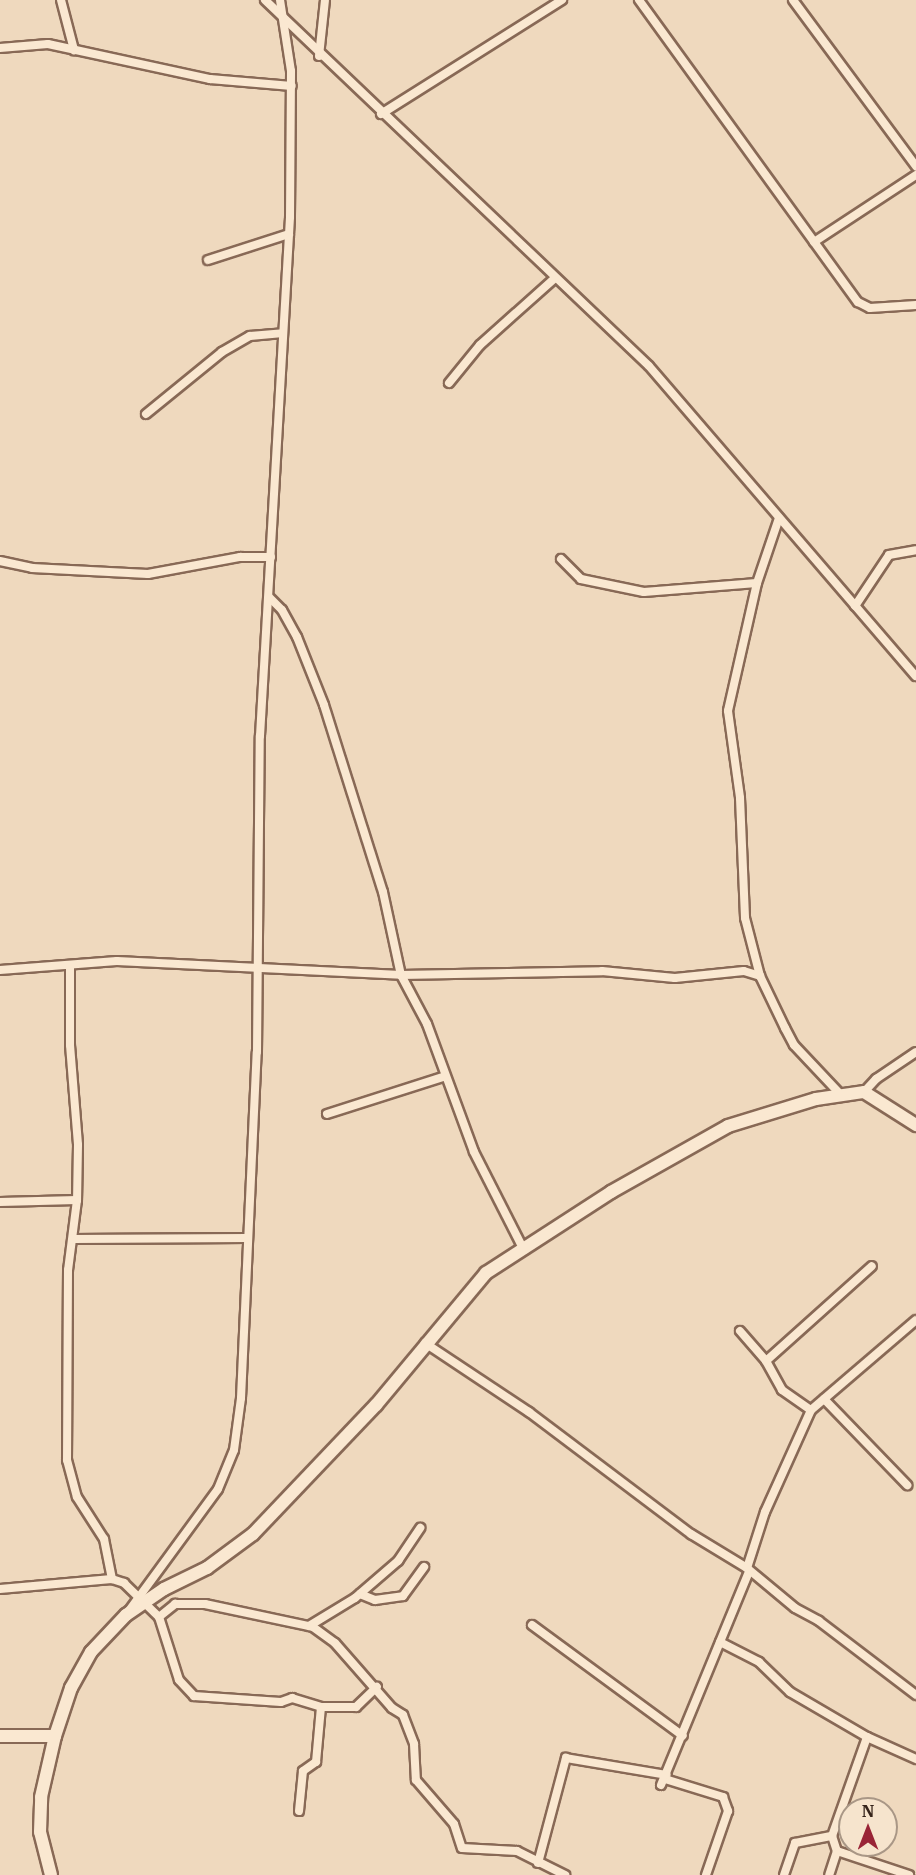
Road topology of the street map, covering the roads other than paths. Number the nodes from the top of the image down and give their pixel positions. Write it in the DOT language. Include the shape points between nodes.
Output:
graph roads {
  1 [pos="61,0"];
  2 [pos="264,0"];
  3 [pos="280,0"];
  4 [pos="325,0"];
  5 [pos="562,0"];
  6 [pos="639,0"];
  7 [pos="793,0"];
  8 [pos="286,22"];
  9 [pos="0,48"];
  10 [pos="74,50"];
  11 [pos="319,56"];
  12 [pos="292,86"];
  13 [pos="381,114"];
  14 [pos="916,166"];
  15 [pos="916,175"];
  16 [pos="289,234"];
  17 [pos="814,242"];
  18 [pos="208,260"];
  19 [pos="555,278"];
  20 [pos="916,305"];
  21 [pos="283,333"];
  22 [pos="448,383"];
  23 [pos="146,414"];
  24 [pos="779,518"];
  25 [pos="916,550"];
  26 [pos="271,557"];
  27 [pos="561,559"];
  28 [pos="0,561"];
  29 [pos="757,583"];
  30 [pos="269,597"];
  31 [pos="855,606"];
  32 [pos="916,676"];
  33 [pos="70,965"];
  34 [pos="258,968"];
  35 [pos="0,970"];
  36 [pos="401,975"];
  37 [pos="760,976"];
  38 [pos="916,1052"];
  39 [pos="443,1077"];
  40 [pos="864,1092"];
  41 [pos="839,1093"];
  42 [pos="327,1114"];
  43 [pos="916,1125"];
  44 [pos="77,1200"];
  45 [pos="0,1202"];
  46 [pos="247,1238"];
  47 [pos="73,1239"];
  48 [pos="524,1250"];
  49 [pos="872,1266"];
  50 [pos="916,1320"];
  51 [pos="740,1332"];
  52 [pos="425,1343"];
  53 [pos="766,1361"];
  54 [pos="824,1400"];
  55 [pos="812,1410"];
  56 [pos="907,1485"];
  57 [pos="420,1527"];
  58 [pos="424,1567"];
  59 [pos="748,1569"];
  60 [pos="112,1579"];
  61 [pos="0,1589"];
  62 [pos="360,1594"];
  63 [pos="143,1598"];
  64 [pos="159,1617"];
  65 [pos="532,1625"];
  66 [pos="309,1626"];
  67 [pos="720,1642"];
  68 [pos="377,1687"];
  69 [pos="915,1692"];
  70 [pos="321,1707"];
  71 [pos="0,1736"];
  72 [pos="55,1736"];
  73 [pos="683,1736"];
  74 [pos="867,1737"];
  75 [pos="916,1759"];
  76 [pos="664,1780"];
  77 [pos="299,1811"];
  78 [pos="832,1836"];
  79 [pos="837,1851"];
  80 [pos="538,1863"];
  81 [pos="51,1875"];
  82 [pos="565,1875"];
  83 [pos="706,1875"];
  84 [pos="784,1875"];
  85 [pos="829,1875"];
  86 [pos="909,1875"];
  1 -- 10 [label="street"];
  2 -- 8 [label="street"];
  3 -- 8 [label="street"];
  4 -- 11 [label="street"];
  5 -- 13 [label="street"];
  6 -- 17 [label="street"];
  7 -- 14 [label="street"];
  8 -- 11 [label="street"];
  8 -- 12 [label="street"];
  9 -- 10 [label="street" via="32,43"];
  10 -- 12 [label="street" via="210,80"];
  11 -- 13 [label="street"];
  12 -- 16 [label="street"];
  13 -- 19 [label="street"];
  15 -- 17 [label="street"];
  16 -- 18 [label="street"];
  16 -- 21 [label="street"];
  17 -- 20 [label="street" via="858,302 870,308"];
  19 -- 22 [label="street" via="480,345"];
  19 -- 24 [label="street" via="649,366"];
  21 -- 23 [label="street" via="250,336 222,352"];
  21 -- 26 [label="street"];
  24 -- 29 [label="street"];
  24 -- 31 [label="street"];
  25 -- 31 [label="street" via="890,555"];
  26 -- 28 [label="street" via="240,557 148,574 32,568"];
  26 -- 30 [label="street"];
  27 -- 29 [label="street" via="581,579 644,592"];
  29 -- 37 [label="street" via="728,711 740,798 745,918"];
  30 -- 34 [label="street" via="260,736"];
  30 -- 36 [label="street" via="282,610 297,637 339,748 383,892"];
  31 -- 32 [label="street"];
  33 -- 34 [label="street" via="117,961"];
  33 -- 35 [label="street"];
  33 -- 44 [label="street" via="69,1034 77,1119"];
  34 -- 36 [label="street"];
  34 -- 46 [label="street"];
  36 -- 37 [label="street" via="602,972 675,978 744,971"];
  36 -- 39 [label="street" via="427,1024"];
  37 -- 41 [label="street" via="794,1045"];
  38 -- 40 [label="street" via="876,1078"];
  39 -- 42 [label="street"];
  39 -- 48 [label="street" via="474,1152"];
  40 -- 41 [label="street"];
  40 -- 43 [label="street"];
  41 -- 48 [label="street" via="711,1132"];
  44 -- 45 [label="street"];
  44 -- 47 [label="street"];
  46 -- 47 [label="street"];
  46 -- 63 [label="street" via="244,1366 234,1450 218,1490"];
  47 -- 60 [label="street" via="68,1270 67,1460 77,1497 104,1539"];
  48 -- 52 [label="street" via="486,1273"];
  49 -- 53 [label="street"];
  50 -- 54 [label="street"];
  51 -- 53 [label="street"];
  52 -- 59 [label="street" via="529,1412 692,1534"];
  52 -- 63 [label="street" via="376,1405 253,1534 207,1568"];
  53 -- 55 [label="street" via="782,1390"];
  54 -- 55 [label="street"];
  54 -- 56 [label="street"];
  55 -- 59 [label="street" via="765,1512"];
  57 -- 62 [label="street" via="398,1562"];
  58 -- 62 [label="street" via="403,1596 375,1599"];
  59 -- 67 [label="street"];
  59 -- 69 [label="street"];
  60 -- 61 [label="street"];
  60 -- 63 [label="street"];
  62 -- 66 [label="street"];
  63 -- 64 [label="street"];
  63 -- 72 [label="street" via="91,1652 71,1688"];
  64 -- 66 [label="street" via="175,1604 205,1604"];
  64 -- 70 [label="street" via="179,1680 194,1696 281,1702 292,1698"];
  65 -- 73 [label="street"];
  66 -- 68 [label="street" via="334,1643 348,1662"];
  67 -- 73 [label="street"];
  67 -- 74 [label="street" via="759,1662 790,1692"];
  68 -- 70 [label="street" via="356,1707"];
  68 -- 80 [label="street" via="392,1708 403,1715 414,1744 416,1779 454,1824 462,1848 517,1851"];
  70 -- 77 [label="street" via="316,1762 303,1771"];
  71 -- 72 [label="street"];
  72 -- 81 [label="street" via="41,1797 40,1832"];
  73 -- 76 [label="street"];
  74 -- 75 [label="street"];
  74 -- 78 [label="street"];
  76 -- 80 [label="street" via="566,1758"];
  76 -- 83 [label="street" via="723,1797 728,1811"];
  78 -- 79 [label="street"];
  78 -- 84 [label="street" via="795,1843"];
  79 -- 85 [label="street"];
  79 -- 86 [label="street"];
  80 -- 82 [label="street"];
}
